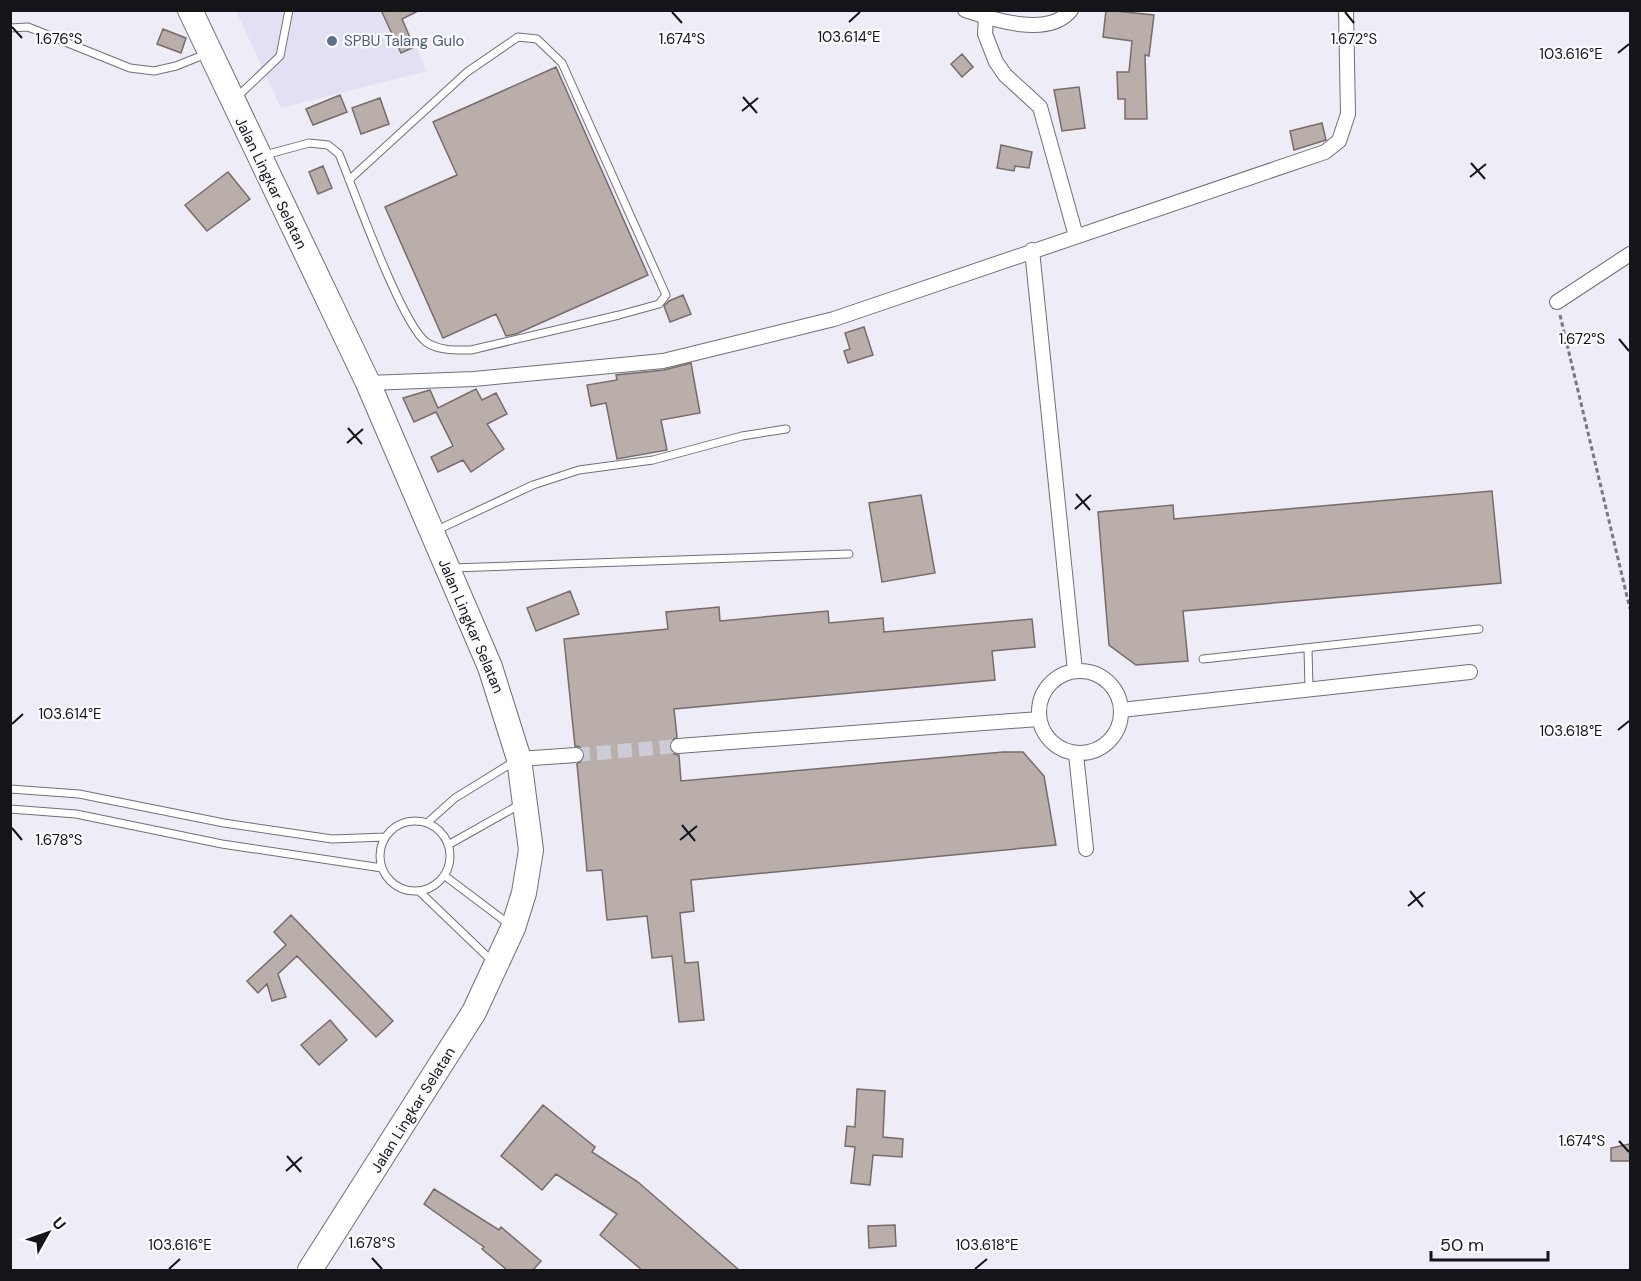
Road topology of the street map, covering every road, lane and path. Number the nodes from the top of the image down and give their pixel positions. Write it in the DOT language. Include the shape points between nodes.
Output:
graph roads {
  1 [pos="190,10"];
  2 [pos="289,10"];
  3 [pos="965,10"];
  4 [pos="1071,10"];
  5 [pos="1346,10"];
  6 [pos="986,17"];
  7 [pos="10,28"];
  8 [pos="208,53"];
  9 [pos="232,102"];
  10 [pos="259,157"];
  11 [pos="350,180"];
  12 [pos="1076,236"];
  13 [pos="1032,250"];
  14 [pos="1630,254"];
  15 [pos="1557,302"];
  16 [pos="368,383"];
  17 [pos="786,429"];
  18 [pos="432,532"];
  19 [pos="849,554"];
  20 [pos="446,568"];
  21 [pos="1630,609"];
  22 [pos="1479,629"];
  23 [pos="1308,648"];
  24 [pos="1203,659"];
  25 [pos="1076,671"];
  26 [pos="1470,672"];
  27 [pos="1309,689"];
  28 [pos="1121,710"];
  29 [pos="1039,719"];
  30 [pos="678,746"];
  31 [pos="1076,754"];
  32 [pos="576,755"];
  33 [pos="519,759"];
  34 [pos="10,789"];
  35 [pos="526,801"];
  36 [pos="10,808"];
  37 [pos="427,823"];
  38 [pos="385,837"];
  39 [pos="448,845"];
  40 [pos="1086,849"];
  41 [pos="381,867"];
  42 [pos="445,876"];
  43 [pos="419,891"];
  44 [pos="513,928"];
  45 [pos="497,966"];
  46 [pos="310,1270"];
  1 -- 8 [label="highway, Jalan Lingkar Selatan"];
  2 -- 9 [label="lane" via="280,56"];
  3 -- 6 [label="street"];
  4 -- 6 [label="street" via="1043,27"];
  5 -- 12 [label="street" via="1348,114 1339,141 1325,152"];
  6 -- 12 [label="street" via="985,34 996,62 1040,107"];
  7 -- 8 [label="lane" via="28,27 45,32 130,68 154,70 176,66"];
  8 -- 9 [label="highway, Jalan Lingkar Selatan"];
  9 -- 10 [label="highway, Jalan Lingkar Selatan"];
  10 -- 11 [label="lane" via="309,143 328,144 339,154"];
  10 -- 16 [label="highway, Jalan Lingkar Selatan"];
  11 -- 11 [label="lane" via="467,72 518,37 537,39 562,63 666,295 659,304 619,315 471,351 446,350 427,342 414,329"];
  12 -- 13 [label="street"];
  13 -- 16 [label="street" via="834,319 663,361 474,379"];
  13 -- 25 [label="street"];
  14 -- 15 [label="street"];
  15 -- 21 [label="path"];
  16 -- 18 [label="highway, Jalan Lingkar Selatan"];
  17 -- 18 [label="lane" via="742,436 653,460 579,470 533,485"];
  18 -- 20 [label="highway, Jalan Lingkar Selatan"];
  19 -- 20 [label="lane"];
  20 -- 33 [label="highway, Jalan Lingkar Selatan" via="490,667"];
  22 -- 23 [label="lane"];
  23 -- 24 [label="lane"];
  23 -- 27 [label="lane"];
  25 -- 28 [label="street" via="1103,678 1116,692"];
  25 -- 29 [label="street" via="1049,684 1042,697"];
  26 -- 27 [label="street"];
  27 -- 28 [label="street"];
  28 -- 31 [label="street" via="1112,738 1096,750"];
  29 -- 30 [label="street"];
  29 -- 31 [label="street" via="1046,736 1059,748"];
  31 -- 40 [label="street"];
  32 -- 33 [label="street"];
  33 -- 35 [label="highway, Jalan Lingkar Selatan"];
  33 -- 37 [label="lane" via="455,798"];
  34 -- 38 [label="lane" via="79,794 224,824 332,839"];
  35 -- 39 [label="lane"];
  35 -- 44 [label="highway, Jalan Lingkar Selatan" via="531,850"];
  36 -- 41 [label="lane" via="76,814 222,844"];
  37 -- 38 [label="lane" via="411,821 396,826"];
  37 -- 39 [label="lane" via="440,832"];
  38 -- 41 [label="lane"];
  39 -- 42 [label="lane" via="450,861"];
  41 -- 43 [label="lane" via="390,881 403,890"];
  42 -- 43 [label="lane" via="434,886"];
  42 -- 44 [label="lane"];
  43 -- 45 [label="lane"];
  44 -- 45 [label="highway, Jalan Lingkar Selatan"];
  45 -- 46 [label="highway, Jalan Lingkar Selatan" via="474,1012"];
}
